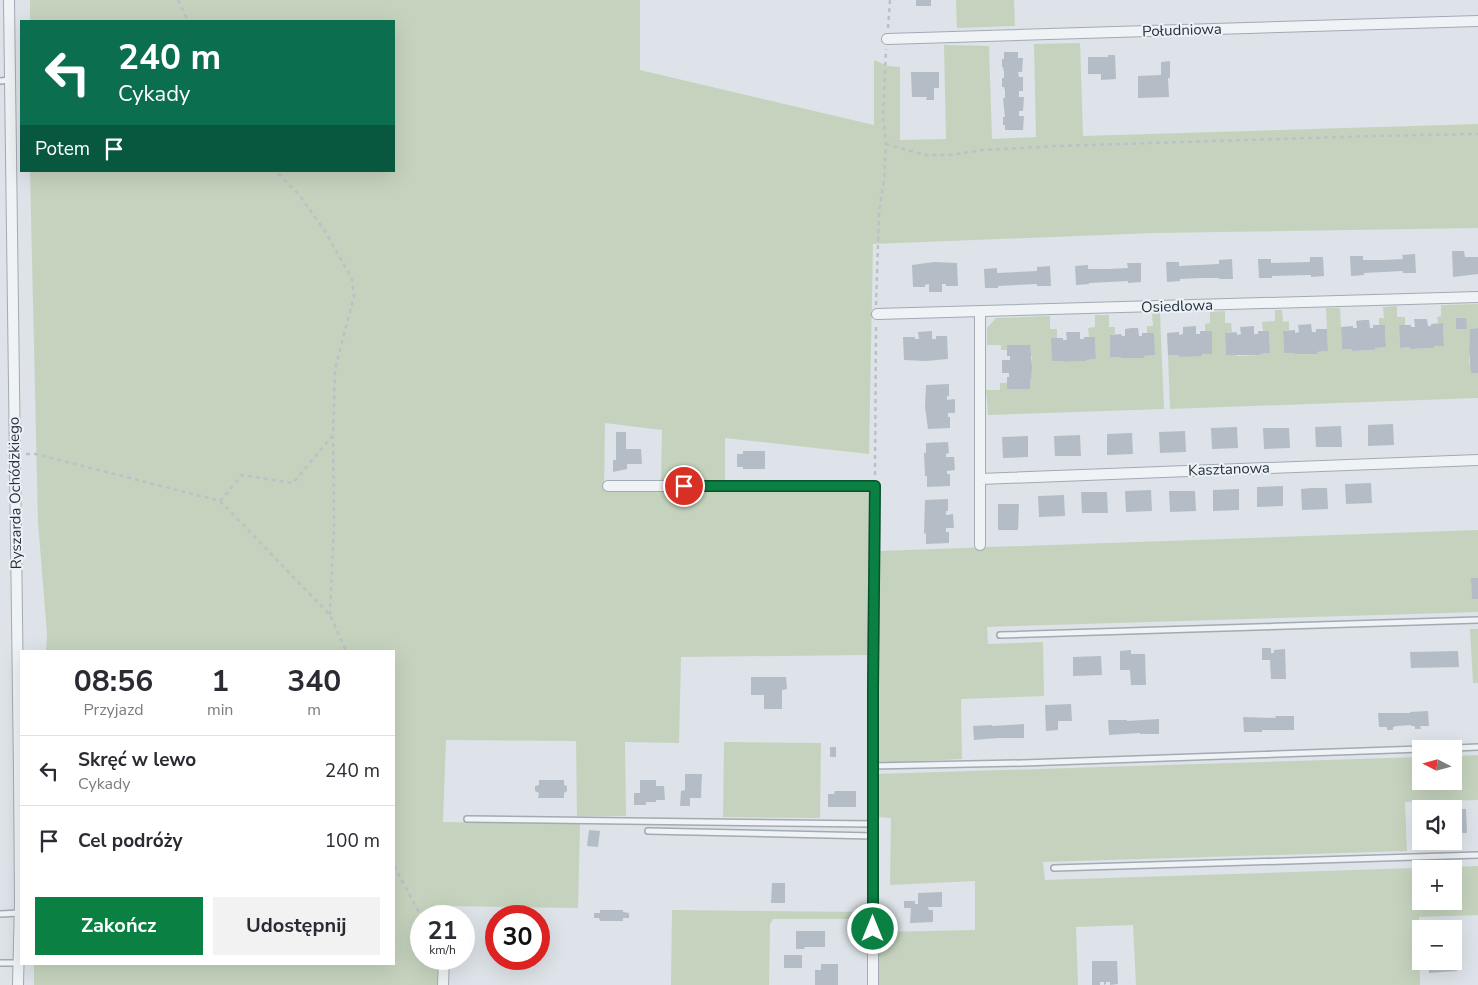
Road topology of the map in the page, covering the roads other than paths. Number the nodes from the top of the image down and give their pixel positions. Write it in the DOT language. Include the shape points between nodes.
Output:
graph roads {
  1 [pos="9,0"];
  2 [pos="1478,22"];
  3 [pos="5,23"];
  4 [pos="887,39"];
  5 [pos="5,81"];
  6 [pos="1478,297"];
  7 [pos="980,312"];
  8 [pos="877,314"];
  9 [pos="1478,460"];
  10 [pos="980,478"];
  11 [pos="608,486"];
  12 [pos="980,545"];
  13 [pos="1478,620"];
  14 [pos="1000,635"];
  15 [pos="1478,747"];
  16 [pos="1462,748"];
  17 [pos="1412,749"];
  18 [pos="872,766"];
  19 [pos="467,819"];
  20 [pos="873,824"];
  21 [pos="648,831"];
  22 [pos="873,836"];
  23 [pos="1478,855"];
  24 [pos="1054,868"];
  25 [pos="20,913"];
  26 [pos="0,914"];
  27 [pos="0,963"];
  28 [pos="19,963"];
  29 [pos="444,970"];
  30 [pos="18,985"];
  31 [pos="443,985"];
  32 [pos="873,985"];
  1 -- 3 [label="street, Ryszarda Ochódzkiego"];
  2 -- 4 [label="street, Południowa"];
  3 -- 5 [label="street, Ryszarda Ochódzkiego"];
  5 -- 25 [label="street, Ryszarda Ochódzkiego"];
  6 -- 7 [label="street, Osiedlowa"];
  7 -- 8 [label="street, Osiedlowa"];
  7 -- 10 [label="street"];
  9 -- 10 [label="street, Kasztanowa"];
  10 -- 12 [label="street"];
  11 -- 18 [label="street" via="875,486"];
  13 -- 14 [label="lane"];
  15 -- 16 [label="lane"];
  17 -- 18 [label="lane"];
  18 -- 20 [label="street"];
  19 -- 20 [label="lane"];
  20 -- 22 [label="street"];
  21 -- 22 [label="lane"];
  22 -- 32 [label="street"];
  23 -- 24 [label="lane"];
  25 -- 26 [label="lane"];
  25 -- 28 [label="street, Ryszarda Ochódzkiego"];
  27 -- 28 [label="lane"];
  28 -- 30 [label="street, Ryszarda Ochódzkiego"];
  29 -- 31 [label="street"];
}
